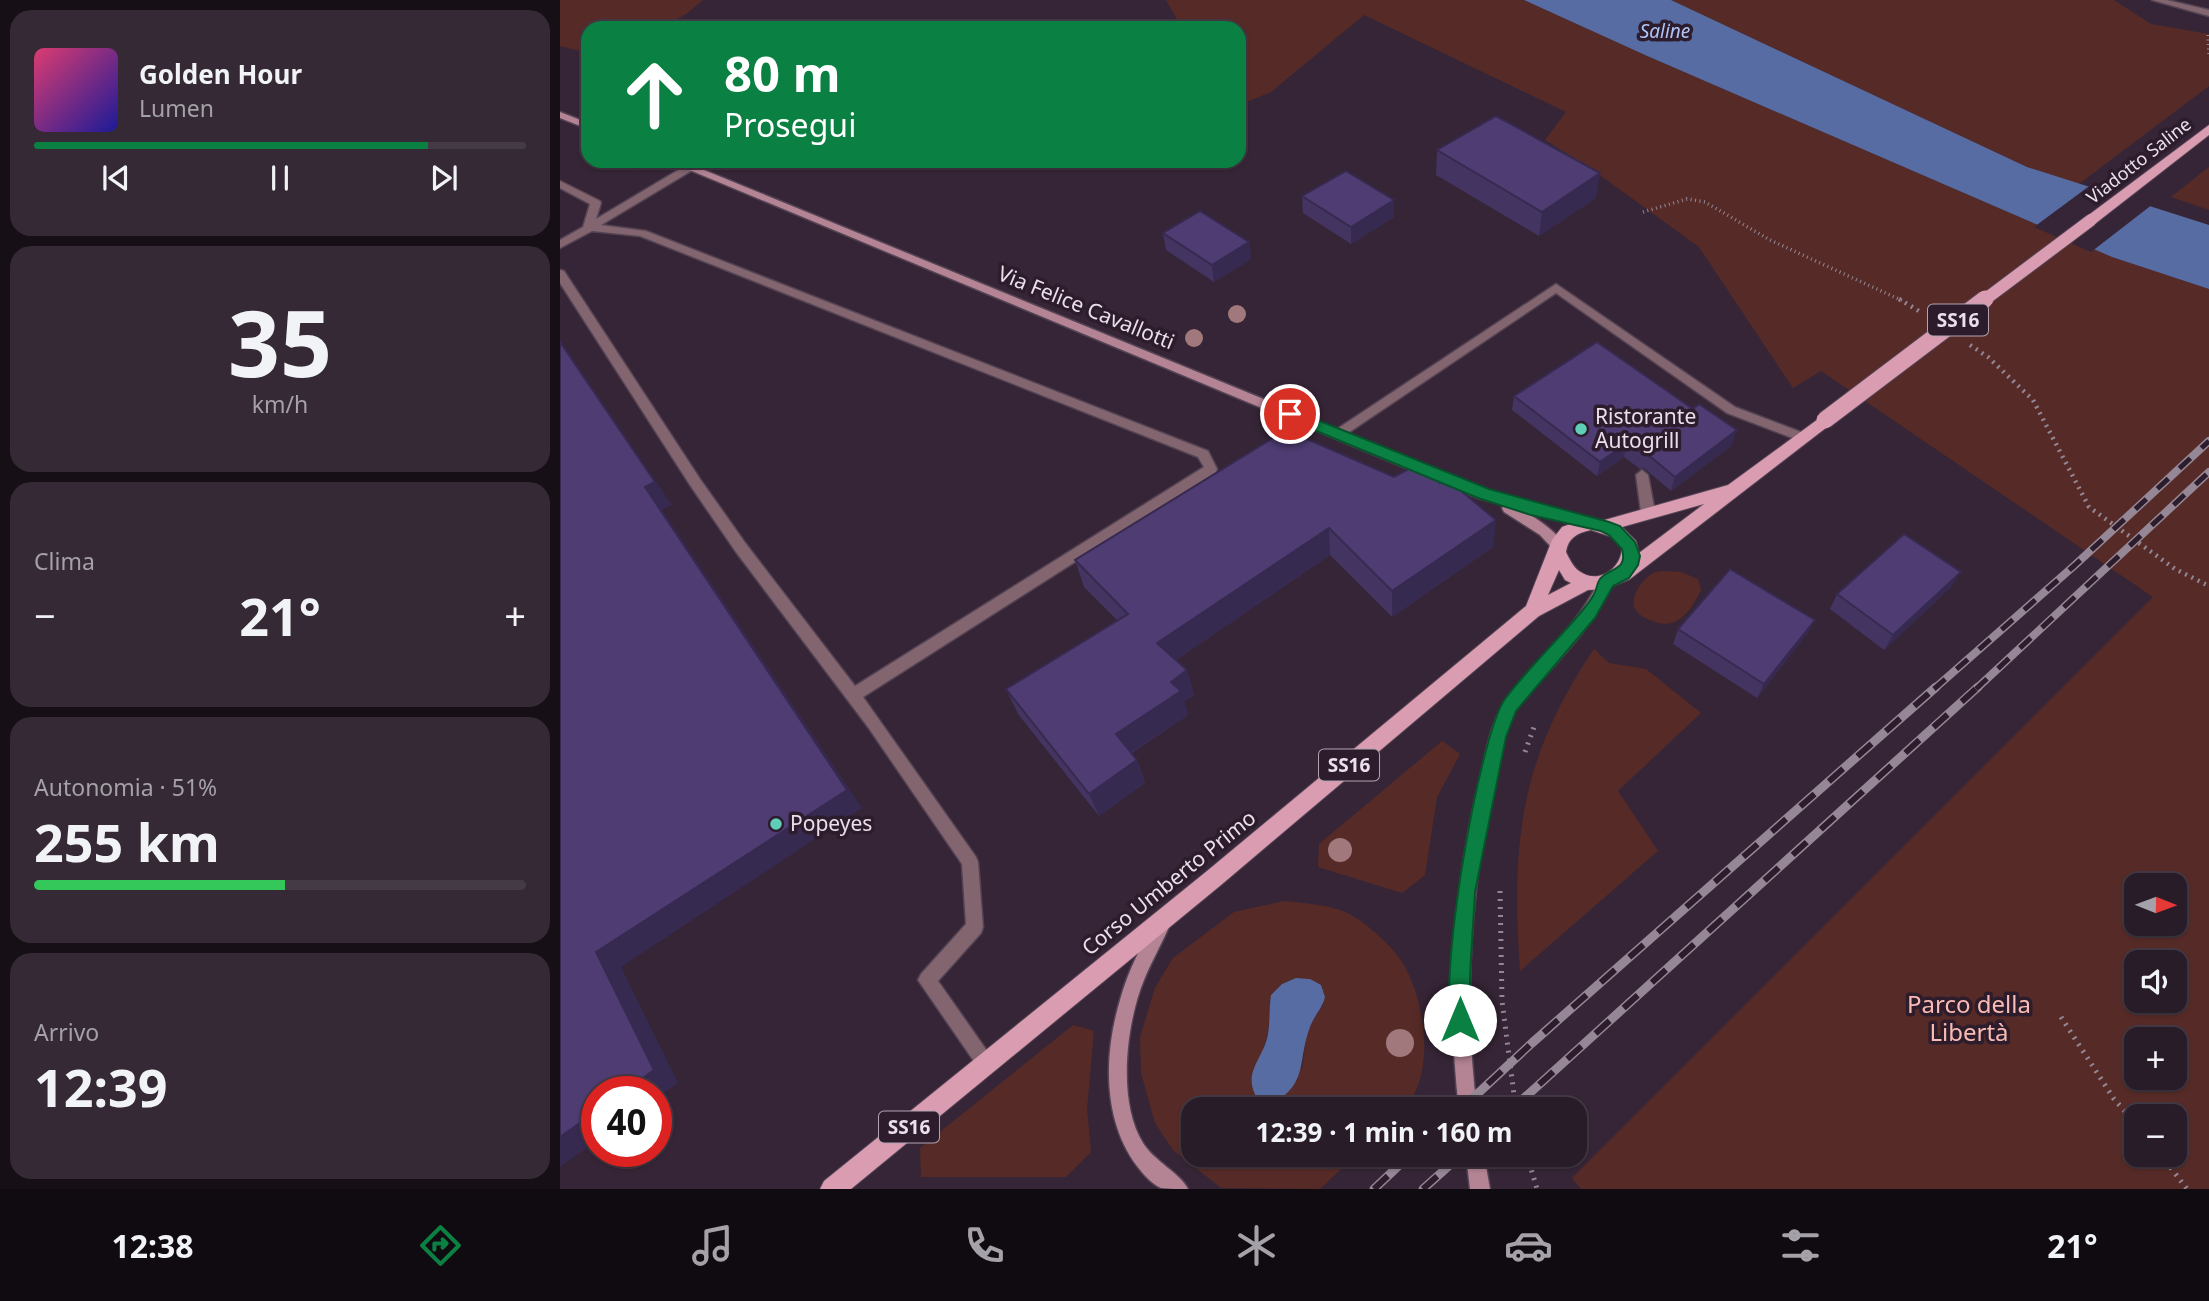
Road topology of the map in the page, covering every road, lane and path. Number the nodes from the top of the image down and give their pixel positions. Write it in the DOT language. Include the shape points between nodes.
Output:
graph roads {
  1 [pos="2156,0"];
  2 [pos="2209,13"];
  3 [pos="2208,34"];
  4 [pos="2209,54"];
  5 [pos="560,115"];
  6 [pos="581,123"];
  7 [pos="2209,129"];
  8 [pos="637,168"];
  9 [pos="693,169"];
  10 [pos="648,173"];
  11 [pos="560,184"];
  12 [pos="1643,212"];
  13 [pos="588,227"];
  14 [pos="560,245"];
  15 [pos="560,274"];
  16 [pos="1926,315"];
  17 [pos="1968,343"];
  18 [pos="1338,434"];
  19 [pos="1802,437"];
  20 [pos="1642,475"];
  21 [pos="1737,489"];
  22 [pos="1483,494"];
  23 [pos="1648,512"];
  24 [pos="1597,525"];
  25 [pos="1557,549"];
  26 [pos="1624,574"];
  27 [pos="1597,582"];
  28 [pos="2209,586"];
  29 [pos="1533,611"];
  30 [pos="853,695"];
  31 [pos="1536,722"];
  32 [pos="1524,757"];
  33 [pos="1500,889"];
  34 [pos="1164,918"];
  35 [pos="2061,1017"];
  36 [pos="986,1065"];
  37 [pos="1466,1097"];
  38 [pos="1514,1097"];
  39 [pos="2124,1110"];
  40 [pos="1477,1167"];
  41 [pos="1531,1167"];
  42 [pos="2170,1167"];
  43 [pos="832,1189"];
  44 [pos="1178,1189"];
  45 [pos="1480,1189"];
  46 [pos="1537,1189"];
  47 [pos="2187,1189"];
  1 -- 2 [label="lane"];
  3 -- 4 [label="path"];
  5 -- 6 [label="main road"];
  7 -- 19 [label="main road, Viadotto Saline / SS16, bridge"];
  8 -- 10 [label="path"];
  9 -- 13 [label="lane"];
  9 -- 18 [label="main road, Via Felice Cavallotti"];
  11 -- 13 [label="lane" via="596,203"];
  12 -- 16 [label="path" via="1687,199 1705,202 1770,240"];
  13 -- 14 [label="lane"];
  13 -- 30 [label="lane" via="642,233 1203,454 1211,469"];
  15 -- 30 [label="lane" via="695,482"];
  17 -- 28 [label="path" via="2034,400 2089,507 2175,569"];
  18 -- 19 [label="lane" via="1556,288 1731,410"];
  18 -- 22 [label="main road, Via Felice Cavallotti"];
  19 -- 21 [label="main road, SS16"];
  20 -- 23 [label="lane"];
  21 -- 23 [label="main road, SS16"];
  21 -- 26 [label="main road, SS16"];
  22 -- 24 [label="main road, Via Felice Cavallotti"];
  22 -- 25 [label="main road, Via Felice Cavallotti" via="1527,519"];
  23 -- 24 [label="main road, SS16"];
  24 -- 25 [label="main road, SS16" via="1569,530"];
  24 -- 26 [label="main road" via="1615,531 1629,547 1632,556"];
  25 -- 27 [label="main road" via="1567,571"];
  25 -- 29 [label="main road, Corso Umberto Primo / SS16"];
  26 -- 27 [label="main road, SS16"];
  27 -- 29 [label="main road, Corso Umberto Primo / SS16"];
  27 -- 37 [label="main road" via="1601,596 1510,706 1497,737 1466,892 1460,975"];
  29 -- 34 [label="main road, Corso Umberto Primo / SS16"];
  30 -- 36 [label="lane" via="970,862 975,927 927,980"];
  31 -- 32 [label="path"];
  33 -- 38 [label="path" via="1499,988"];
  34 -- 36 [label="main road, Corso Umberto Primo / SS16"];
  34 -- 44 [label="main road" via="1128,1000 1119,1099 1138,1152"];
  35 -- 39 [label="path"];
  36 -- 43 [label="main road, Corso Umberto Primo / SS16"];
  40 -- 45 [label="main road"];
  41 -- 46 [label="path"];
  42 -- 47 [label="path"];
}
